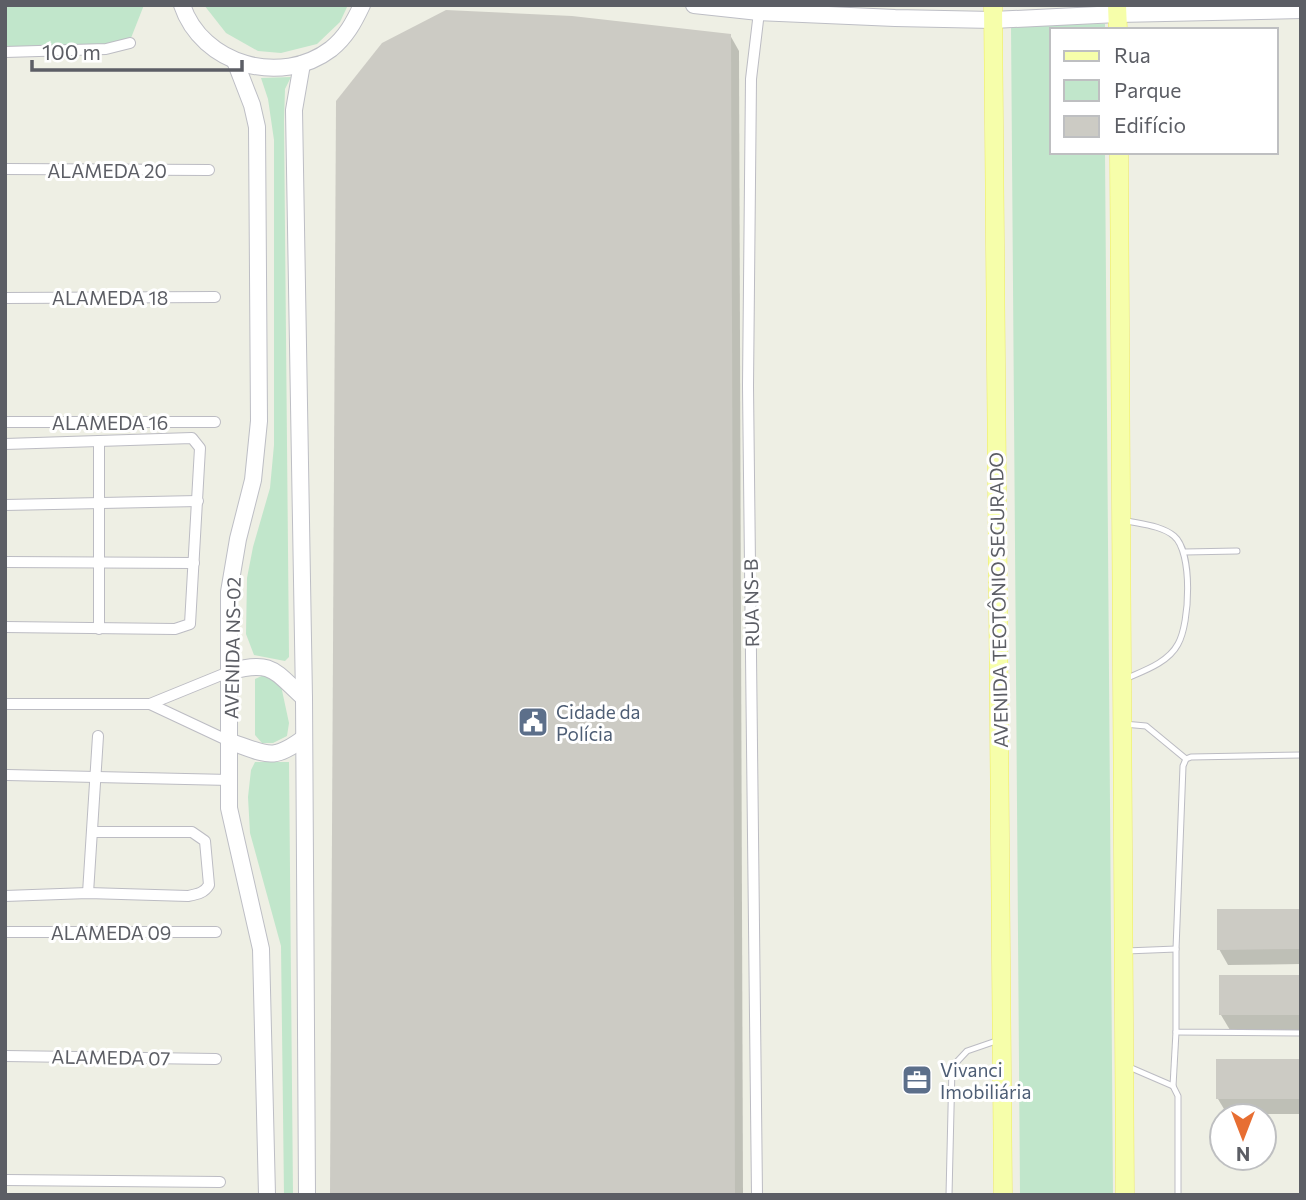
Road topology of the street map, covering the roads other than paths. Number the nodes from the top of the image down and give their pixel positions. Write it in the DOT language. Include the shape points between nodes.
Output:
graph roads {
  1 [pos="362,5"];
  2 [pos="694,5"];
  3 [pos="179,7"];
  4 [pos="1253,8"];
  5 [pos="1301,10"];
  6 [pos="759,12"];
  7 [pos="993,13"];
  8 [pos="1118,16"];
  9 [pos="130,43"];
  10 [pos="5,52"];
  11 [pos="235,61"];
  12 [pos="302,64"];
  13 [pos="1119,154"];
  14 [pos="5,169"];
  15 [pos="209,170"];
  16 [pos="215,297"];
  17 [pos="5,298"];
  18 [pos="5,422"];
  19 [pos="215,422"];
  20 [pos="99,441"];
  21 [pos="5,443"];
  22 [pos="198,501"];
  23 [pos="101,503"];
  24 [pos="5,505"];
  25 [pos="1121,520"];
  26 [pos="1237,551"];
  27 [pos="1185,552"];
  28 [pos="5,562"];
  29 [pos="99,563"];
  30 [pos="194,563"];
  31 [pos="5,627"];
  32 [pos="99,629"];
  33 [pos="231,671"];
  34 [pos="1122,680"];
  35 [pos="304,698"];
  36 [pos="5,704"];
  37 [pos="150,704"];
  38 [pos="1122,724"];
  39 [pos="98,736"];
  40 [pos="304,738"];
  41 [pos="231,742"];
  42 [pos="1301,755"];
  43 [pos="1186,760"];
  44 [pos="7,775"];
  45 [pos="95,775"];
  46 [pos="230,780"];
  47 [pos="93,832"];
  48 [pos="88,893"];
  49 [pos="5,896"];
  50 [pos="5,932"];
  51 [pos="216,932"];
  52 [pos="1176,949"];
  53 [pos="1123,951"];
  54 [pos="1176,1032"];
  55 [pos="1301,1033"];
  56 [pos="1002,1039"];
  57 [pos="5,1056"];
  58 [pos="216,1059"];
  59 [pos="1124,1065"];
  60 [pos="1173,1086"];
  61 [pos="5,1180"];
  62 [pos="220,1182"];
  63 [pos="267,1195"];
  64 [pos="307,1195"];
  65 [pos="757,1195"];
  66 [pos="949,1195"];
  67 [pos="1003,1195"];
  68 [pos="1125,1195"];
  69 [pos="1178,1195"];
  1 -- 12 [label="street" via="350,29 329,51"];
  2 -- 6 [label="street"];
  3 -- 11 [label="street" via="206,41"];
  4 -- 5 [label="street"];
  4 -- 8 [label="street"];
  6 -- 7 [label="street" via="895,18"];
  6 -- 65 [label="street, RUA NS-B" via="751,79 748,372"];
  7 -- 8 [label="street"];
  7 -- 56 [label="main road, AVENIDA TEOTÔNIO SEGURADO"];
  9 -- 10 [label="street" via="106,49"];
  11 -- 12 [label="street" via="257,68"];
  11 -- 33 [label="street, AVENIDA NS-02" via="257,127 259,421 253,480 229,592"];
  12 -- 35 [label="street" via="294,110"];
  13 -- 25 [label="main road"];
  14 -- 15 [label="street, ALAMEDA 20"];
  16 -- 17 [label="street, ALAMEDA 18"];
  18 -- 19 [label="street, ALAMEDA 16"];
  20 -- 21 [label="street"];
  20 -- 22 [label="street" via="192,438 200,448"];
  20 -- 23 [label="street"];
  22 -- 23 [label="street"];
  22 -- 30 [label="street"];
  23 -- 24 [label="street"];
  23 -- 29 [label="street"];
  25 -- 27 [label="lane" via="1163,529"];
  25 -- 34 [label="main road"];
  26 -- 27 [label="lane"];
  27 -- 34 [label="lane" via="1187,611 1178,645 1159,664"];
  28 -- 29 [label="street"];
  29 -- 30 [label="street"];
  29 -- 32 [label="street"];
  30 -- 32 [label="street" via="190,624 175,629"];
  31 -- 32 [label="street"];
  33 -- 35 [label="street" via="264,666"];
  33 -- 37 [label="street"];
  33 -- 41 [label="street, AVENIDA NS-02"];
  34 -- 38 [label="main road"];
  35 -- 40 [label="street"];
  36 -- 37 [label="street"];
  37 -- 41 [label="street"];
  38 -- 43 [label="lane" via="1146,726"];
  38 -- 53 [label="main road"];
  39 -- 45 [label="street"];
  40 -- 41 [label="street" via="274,754"];
  40 -- 64 [label="street"];
  41 -- 46 [label="street, AVENIDA NS-02"];
  42 -- 43 [label="lane"];
  43 -- 52 [label="lane"];
  44 -- 45 [label="street"];
  45 -- 46 [label="street"];
  45 -- 47 [label="street"];
  46 -- 63 [label="street, AVENIDA NS-02" via="229,808 261,949"];
  47 -- 48 [label="street"];
  47 -- 48 [label="street" via="192,832 205,841 209,884 188,896"];
  48 -- 49 [label="street"];
  50 -- 51 [label="street, ALAMEDA 09"];
  52 -- 53 [label="lane"];
  52 -- 54 [label="lane"];
  53 -- 59 [label="main road"];
  54 -- 55 [label="lane"];
  54 -- 60 [label="lane"];
  56 -- 66 [label="lane" via="967,1051 952,1066"];
  56 -- 67 [label="main road, AVENIDA TEOTÔNIO SEGURADO"];
  57 -- 58 [label="street, ALAMEDA 07"];
  59 -- 60 [label="lane"];
  59 -- 68 [label="main road"];
  60 -- 69 [label="lane" via="1178,1096"];
  61 -- 62 [label="street"];
}
